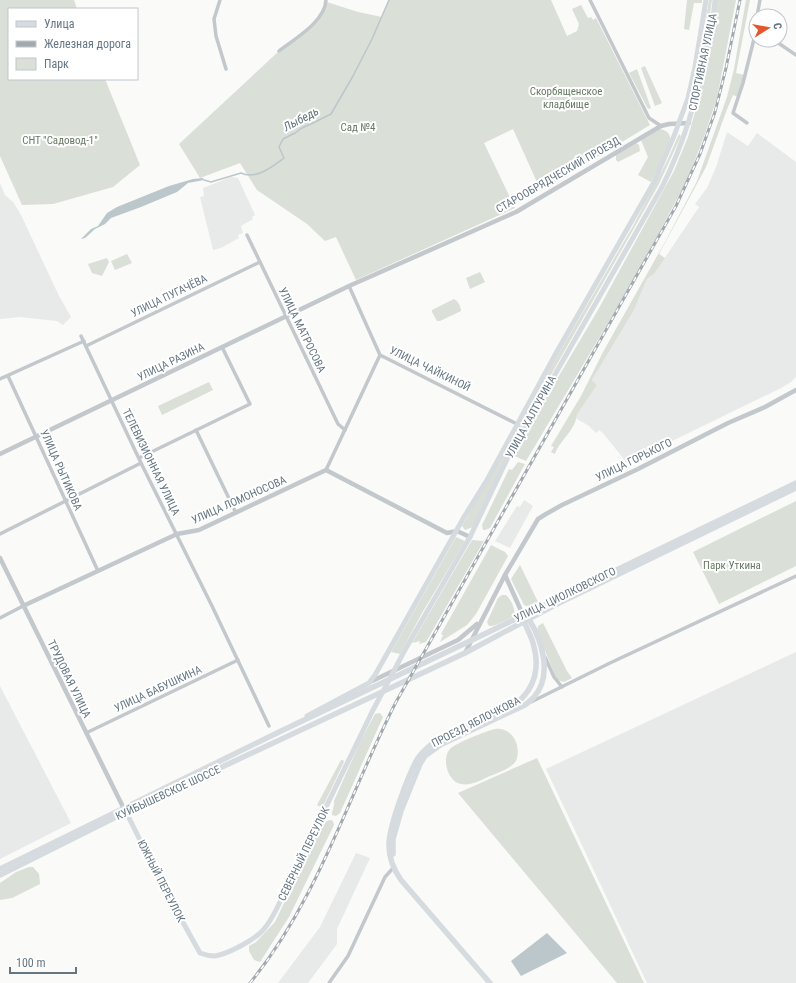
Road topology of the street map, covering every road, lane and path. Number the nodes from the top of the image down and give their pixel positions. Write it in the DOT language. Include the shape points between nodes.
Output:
graph roads {
  1 [pos="220,0"];
  2 [pos="326,0"];
  3 [pos="590,0"];
  4 [pos="706,0"];
  5 [pos="715,0"];
  6 [pos="752,48"];
  7 [pos="785,48"];
  8 [pos="279,51"];
  9 [pos="796,56"];
  10 [pos="226,69"];
  11 [pos="689,123"];
  12 [pos="747,123"];
  13 [pos="679,124"];
  14 [pos="661,126"];
  15 [pos="247,234"];
  16 [pos="260,262"];
  17 [pos="349,286"];
  18 [pos="286,317"];
  19 [pos="81,336"];
  20 [pos="84,341"];
  21 [pos="86,346"];
  22 [pos="222,347"];
  23 [pos="380,355"];
  24 [pos="8,376"];
  25 [pos="0,379"];
  26 [pos="795,392"];
  27 [pos="112,400"];
  28 [pos="517,424"];
  29 [pos="196,430"];
  30 [pos="346,430"];
  31 [pos="37,436"];
  32 [pos="0,454"];
  33 [pos="139,458"];
  34 [pos="141,463"];
  35 [pos="326,470"];
  36 [pos="796,483"];
  37 [pos="796,488"];
  38 [pos="65,501"];
  39 [pos="236,513"];
  40 [pos="457,531"];
  41 [pos="0,534"];
  42 [pos="177,534"];
  43 [pos="470,537"];
  44 [pos="0,558"];
  45 [pos="98,571"];
  46 [pos="505,575"];
  47 [pos="796,576"];
  48 [pos="23,606"];
  49 [pos="523,615"];
  50 [pos="0,618"];
  51 [pos="527,620"];
  52 [pos="480,622"];
  53 [pos="470,641"];
  54 [pos="543,652"];
  55 [pos="465,653"];
  56 [pos="238,660"];
  57 [pos="369,683"];
  58 [pos="562,687"];
  59 [pos="525,705"];
  60 [pos="334,706"];
  61 [pos="336,712"];
  62 [pos="372,712"];
  63 [pos="269,726"];
  64 [pos="279,732"];
  65 [pos="86,733"];
  66 [pos="124,810"];
  67 [pos="394,867"];
  68 [pos="0,869"];
  69 [pos="0,875"];
  70 [pos="200,953"];
  71 [pos="329,983"];
  72 [pos="490,983"];
  1 -- 10 [label="street" via="214,19 216,36"];
  2 -- 8 [label="street" via="318,20"];
  3 -- 14 [label="street" via="649,118"];
  4 -- 13 [label="main road, СПОРТИВНАЯ УЛИЦА" via="695,67"];
  5 -- 11 [label="main road, СПОРТИВНАЯ УЛИЦА" via="703,69"];
  6 -- 12 [label="street" via="733,113"];
  7 -- 9 [label="street"];
  11 -- 13 [label="street, СТАРООБРЯДЧЕСКИЙ ПРОЕЗД"];
  11 -- 43 [label="main road, УЛИЦА ХАЛТУРИНА" via="662,187 509,455"];
  13 -- 14 [label="street, СТАРООБРЯДЧЕСКИЙ ПРОЕЗД"];
  13 -- 28 [label="main road, УЛИЦА ХАЛТУРИНА" via="654,182"];
  14 -- 17 [label="street, СТАРООБРЯДЧЕСКИЙ ПРОЕЗД" via="516,212"];
  15 -- 16 [label="street, УЛИЦА МАТРОСОВА"];
  16 -- 18 [label="street, УЛИЦА МАТРОСОВА"];
  16 -- 21 [label="street, УЛИЦА ПУГАЧЁВА"];
  17 -- 18 [label="street, УЛИЦА РАЗИНА"];
  17 -- 23 [label="street, УЛИЦА ЧАЙКИНОЙ"];
  18 -- 22 [label="street, УЛИЦА РАЗИНА"];
  18 -- 30 [label="street, УЛИЦА МАТРОСОВА" via="338,424"];
  19 -- 20 [label="street, ТЕЛЕВИЗИОННАЯ УЛИЦА"];
  20 -- 21 [label="street, ТЕЛЕВИЗИОННАЯ УЛИЦА"];
  20 -- 24 [label="street"];
  21 -- 27 [label="street, ТЕЛЕВИЗИОННАЯ УЛИЦА"];
  22 -- 27 [label="street, УЛИЦА РАЗИНА"];
  22 -- 29 [label="street" via="250,404"];
  23 -- 28 [label="street, УЛИЦА ЧАЙКИНОЙ"];
  23 -- 30 [label="street"];
  24 -- 25 [label="street"];
  24 -- 31 [label="street, УЛИЦА РЫТИКОВА"];
  26 -- 46 [label="street, УЛИЦА ГОРЬКОГО" via="538,519"];
  27 -- 31 [label="street, УЛИЦА РАЗИНА"];
  27 -- 33 [label="street, ТЕЛЕВИЗИОННАЯ УЛИЦА"];
  28 -- 40 [label="main road, УЛИЦА ХАЛТУРИНА"];
  29 -- 33 [label="street"];
  29 -- 39 [label="street"];
  30 -- 35 [label="street"];
  31 -- 32 [label="street, УЛИЦА РАЗИНА"];
  31 -- 38 [label="street, УЛИЦА РЫТИКОВА"];
  33 -- 34 [label="street, ТЕЛЕВИЗИОННАЯ УЛИЦА"];
  34 -- 38 [label="street"];
  34 -- 42 [label="street, ТЕЛЕВИЗИОННАЯ УЛИЦА"];
  35 -- 39 [label="street, УЛИЦА ЛОМОНОСОВА"];
  35 -- 40 [label="street" via="447,533"];
  36 -- 49 [label="main road, УЛИЦА ЦИОЛКОВСКОГО"];
  37 -- 51 [label="main road, УЛИЦА ЦИОЛКОВСКОГО"];
  38 -- 41 [label="street"];
  38 -- 45 [label="street, УЛИЦА РЫТИКОВА"];
  39 -- 42 [label="street, УЛИЦА ЛОМОНОСОВА" via="199,530"];
  40 -- 43 [label="street"];
  40 -- 57 [label="main road, УЛИЦА ХАЛТУРИНА"];
  42 -- 45 [label="street, УЛИЦА ЛОМОНОСОВА"];
  42 -- 56 [label="street, ТЕЛЕВИЗИОННАЯ УЛИЦА"];
  43 -- 62 [label="main road, УЛИЦА ХАЛТУРИНА"];
  44 -- 48 [label="street, ТРУДОВАЯ УЛИЦА"];
  45 -- 48 [label="street, УЛИЦА ЛОМОНОСОВА"];
  46 -- 49 [label="street"];
  46 -- 52 [label="street, УЛИЦА ГОРЬКОГО"];
  47 -- 58 [label="street, ПРОЕЗД ЯБЛОЧКОВА"];
  48 -- 50 [label="street, УЛИЦА ЛОМОНОСОВА"];
  48 -- 65 [label="street, ТРУДОВАЯ УЛИЦА"];
  49 -- 51 [label="main road"];
  49 -- 53 [label="main road, УЛИЦА ЦИОЛКОВСКОГО"];
  51 -- 54 [label="main road, ПРОЕЗД ЯБЛОЧКОВА" via="536,632"];
  51 -- 55 [label="main road, УЛИЦА ЦИОЛКОВСКОГО"];
  51 -- 67 [label="main road, ПРОЕЗД ЯБЛОЧКОВА" via="535,653 536,670 532,686 516,704 433,743 422,752 412,770 391,830 389,846"];
  52 -- 53 [label="street, УЛИЦА ГОРЬКОГО"];
  52 -- 57 [label="street, КУЙБЫШЕВСКОЕ ШОССЕ" via="458,640"];
  53 -- 55 [label="street, УЛИЦА ГОРЬКОГО"];
  53 -- 60 [label="main road, УЛИЦА ЦИОЛКОВСКОГО"];
  54 -- 58 [label="street, ПРОЕЗД ЯБЛОЧКОВА" via="554,678"];
  54 -- 59 [label="main road, ПРОЕЗД ЯБЛОЧКОВА" via="542,680 534,696"];
  55 -- 61 [label="main road, УЛИЦА ЦИОЛКОВСКОГО"];
  56 -- 63 [label="street, ТЕЛЕВИЗИОННАЯ УЛИЦА"];
  56 -- 65 [label="street, УЛИЦА БАБУШКИНА"];
  57 -- 64 [label="main road, КУЙБЫШЕВСКОЕ ШОССЕ"];
  58 -- 59 [label="street, ПРОЕЗД ЯБЛОЧКОВА"];
  59 -- 67 [label="main road, ПРОЕЗД ЯБЛОЧКОВА" via="440,745 426,756 416,773 396,828 393,845"];
  60 -- 64 [label="main road, КУЙБЫШЕВСКОЕ ШОССЕ"];
  61 -- 66 [label="main road, КУЙБЫШЕВСКОЕ ШОССЕ"];
  62 -- 70 [label="main road, СЕВЕРНЫЙ ПЕРЕУЛОК" via="271,920 263,930 243,944 216,956"];
  64 -- 66 [label="main road, КУЙБЫШЕВСКОЕ ШОССЕ"];
  65 -- 66 [label="street, ТРУДОВАЯ УЛИЦА"];
  66 -- 68 [label="main road, КУЙБЫШЕВСКОЕ ШОССЕ"];
  66 -- 69 [label="main road, КУЙБЫШЕВСКОЕ ШОССЕ"];
  66 -- 70 [label="main road, ЮЖНЫЙ ПЕРЕУЛОК"];
  67 -- 71 [label="street" via="385,877 348,956"];
  67 -- 72 [label="main road, ПРОЕЗД ЯБЛОЧКОВА" via="401,880"];
}
